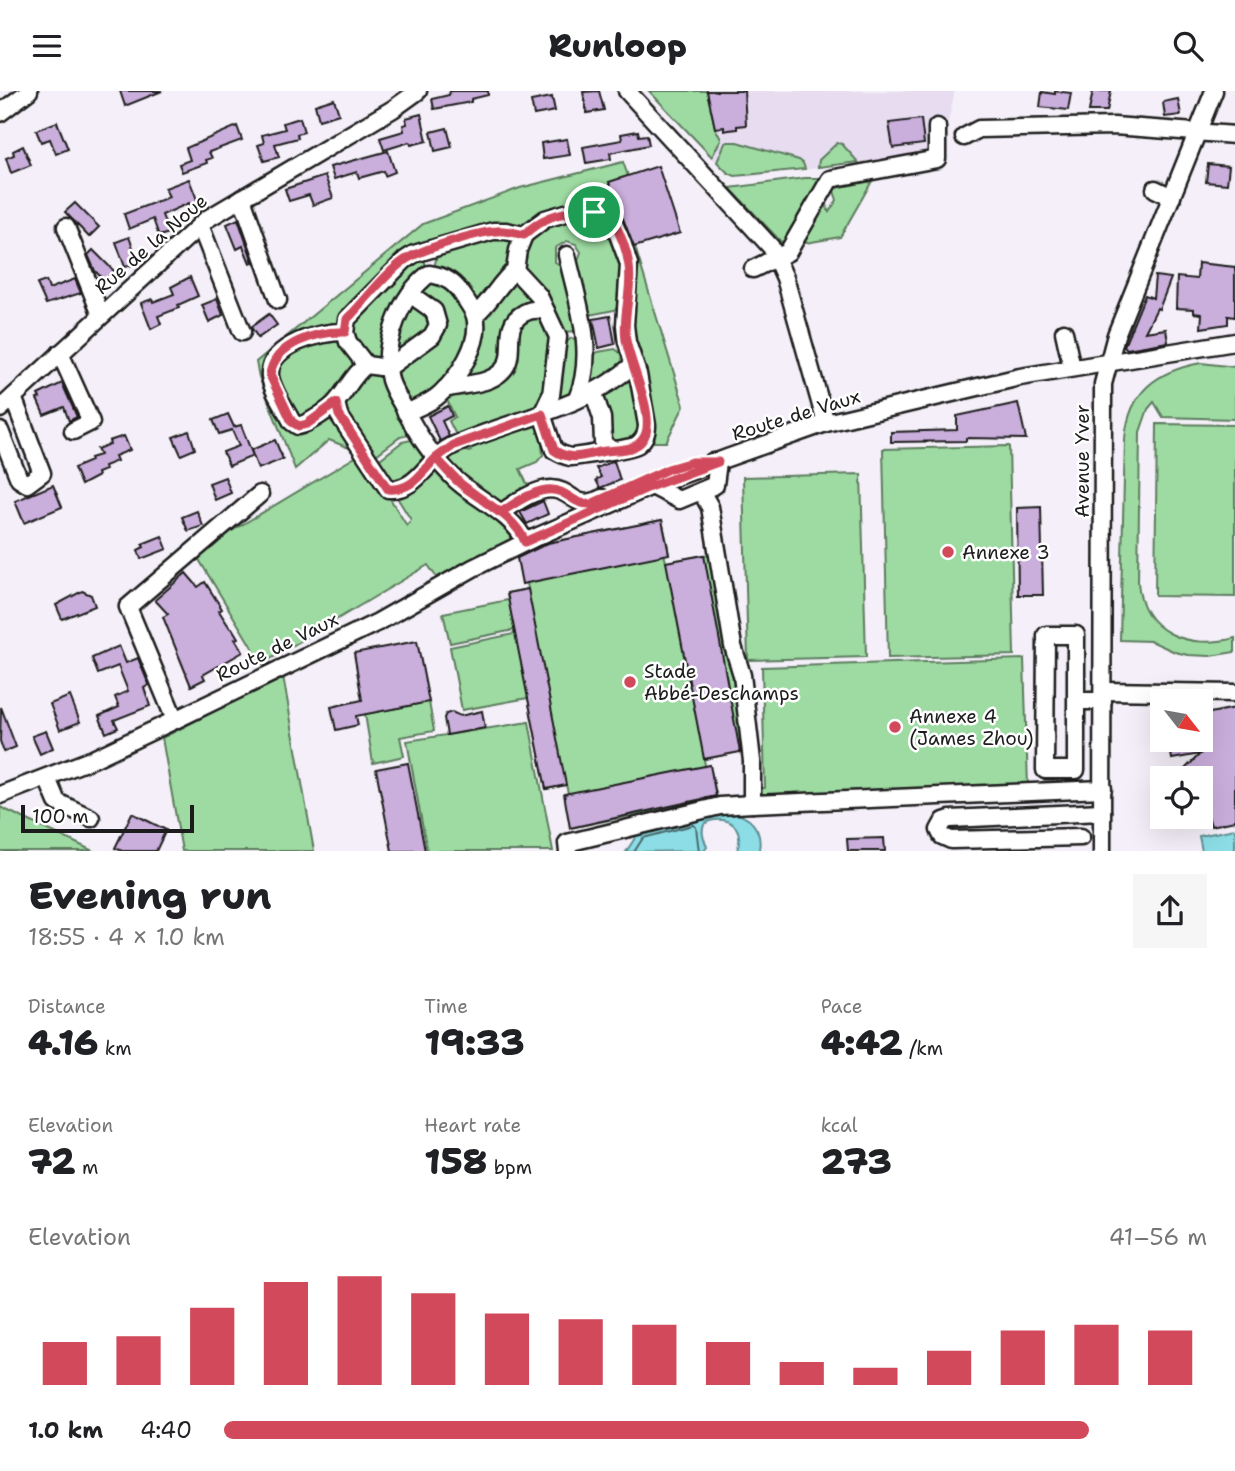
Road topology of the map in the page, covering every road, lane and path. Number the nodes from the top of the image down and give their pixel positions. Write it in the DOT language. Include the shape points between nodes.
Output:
graph roads {
  1 [pos="29,91"];
  2 [pos="418,91"];
  3 [pos="627,91"];
  4 [pos="1214,91"];
  5 [pos="0,113"];
  6 [pos="937,127"];
  7 [pos="1197,134"];
  8 [pos="1235,135"];
  9 [pos="964,137"];
  10 [pos="1155,190"];
  11 [pos="1172,197"];
  12 [pos="242,198"];
  13 [pos="204,222"];
  14 [pos="66,227"];
  15 [pos="524,235"];
  16 [pos="430,250"];
  17 [pos="567,255"];
  18 [pos="777,259"];
  19 [pos="753,269"];
  20 [pos="515,270"];
  21 [pos="429,274"];
  22 [pos="232,284"];
  23 [pos="410,294"];
  24 [pos="278,300"];
  25 [pos="546,311"];
  26 [pos="101,315"];
  27 [pos="475,316"];
  28 [pos="242,332"];
  29 [pos="345,332"];
  30 [pos="584,332"];
  31 [pos="1064,332"];
  32 [pos="558,337"];
  33 [pos="1235,342"];
  34 [pos="60,353"];
  35 [pos="634,364"];
  36 [pos="1107,364"];
  37 [pos="366,365"];
  38 [pos="1072,367"];
  39 [pos="388,368"];
  40 [pos="445,389"];
  41 [pos="593,391"];
  42 [pos="13,397"];
  43 [pos="577,399"];
  44 [pos="336,403"];
  45 [pos="803,404"];
  46 [pos="821,404"];
  47 [pos="0,409"];
  48 [pos="406,413"];
  49 [pos="542,414"];
  50 [pos="826,423"];
  51 [pos="0,431"];
  52 [pos="72,431"];
  53 [pos="612,450"];
  54 [pos="436,458"];
  55 [pos="718,462"];
  56 [pos="652,486"];
  57 [pos="701,491"];
  58 [pos="260,494"];
  59 [pos="500,513"];
  60 [pos="525,542"];
  61 [pos="1235,693"];
  62 [pos="1103,696"];
  63 [pos="1076,701"];
  64 [pos="175,720"];
  65 [pos="47,778"];
  66 [pos="1102,789"];
  67 [pos="0,795"];
  68 [pos="752,803"];
  69 [pos="1102,812"];
  70 [pos="91,818"];
  71 [pos="1081,837"];
  72 [pos="568,851"];
  73 [pos="1102,851"];
  1 -- 5 [label="street"];
  2 -- 12 [label="street, Rue de la Noue"];
  3 -- 18 [label="street" via="732,203"];
  4 -- 7 [label="street, Avenue Yver"];
  6 -- 18 [label="street" via="937,159 830,179 788,252"];
  7 -- 8 [label="street"];
  7 -- 9 [label="street" via="1114,126 979,129"];
  7 -- 11 [label="street, Avenue Yver"];
  10 -- 11 [label="street"];
  11 -- 36 [label="street, Avenue Yver"];
  12 -- 13 [label="street, Rue de la Noue"];
  12 -- 24 [label="street"];
  13 -- 22 [label="street"];
  13 -- 26 [label="street, Rue de la Noue"];
  13 -- 28 [label="street"];
  14 -- 26 [label="street"];
  15 -- 16 [label="street" via="493,231"];
  15 -- 20 [label="street"];
  15 -- 35 [label="street" via="545,219 569,212 602,213 613,221 629,264 625,325"];
  16 -- 21 [label="street"];
  16 -- 29 [label="street" via="414,254 389,273 347,319"];
  17 -- 30 [label="street"];
  18 -- 19 [label="street"];
  18 -- 46 [label="street"];
  20 -- 25 [label="street"];
  20 -- 27 [label="street"];
  21 -- 23 [label="street"];
  21 -- 27 [label="street" via="453,283"];
  23 -- 39 [label="street" via="396,320"];
  23 -- 39 [label="street" via="434,311 438,325 432,336"];
  25 -- 32 [label="street"];
  25 -- 40 [label="street" via="527,311 516,320 510,331 509,360 498,374"];
  26 -- 34 [label="street, Rue de la Noue"];
  27 -- 40 [label="street" via="470,351"];
  29 -- 37 [label="street"];
  29 -- 44 [label="street" via="323,333 284,349 270,375 292,422 299,426"];
  30 -- 32 [label="street"];
  30 -- 43 [label="street" via="585,364"];
  31 -- 38 [label="street"];
  32 -- 49 [label="street" via="551,395"];
  33 -- 36 [label="street, Route de Vaux"];
  34 -- 42 [label="street, Rue de la Noue"];
  34 -- 52 [label="street" via="91,422"];
  35 -- 41 [label="street"];
  35 -- 53 [label="street" via="647,432 637,446"];
  36 -- 38 [label="street, Route de Vaux"];
  36 -- 62 [label="street, Avenue Yver" via="1103,384"];
  37 -- 39 [label="street"];
  37 -- 44 [label="street"];
  38 -- 50 [label="street, Route de Vaux"];
  39 -- 48 [label="street"];
  40 -- 48 [label="street"];
  41 -- 43 [label="street"];
  41 -- 53 [label="street" via="602,418 603,443"];
  42 -- 47 [label="street, Rue de la Noue"];
  42 -- 51 [label="street" via="42,473 36,479 27,484 19,479"];
  43 -- 49 [label="street"];
  44 -- 54 [label="street" via="339,415 388,489 411,485"];
  45 -- 46 [label="street"];
  46 -- 50 [label="street"];
  48 -- 54 [label="street"];
  49 -- 53 [label="street" via="554,450 561,454 581,456"];
  49 -- 54 [label="street" via="454,445"];
  50 -- 55 [label="street, Route de Vaux"];
  54 -- 59 [label="street"];
  55 -- 56 [label="street, Route de Vaux"];
  55 -- 57 [label="street" via="715,485"];
  55 -- 59 [label="street" via="692,462 668,469 591,504 547,489"];
  56 -- 57 [label="street" via="679,500"];
  56 -- 60 [label="street, Route de Vaux"];
  57 -- 68 [label="street" via="710,507 742,675"];
  58 -- 64 [label="street" via="128,607"];
  59 -- 60 [label="street"];
  60 -- 64 [label="street, Route de Vaux" via="378,622"];
  61 -- 62 [label="street" via="1122,691"];
  62 -- 63 [label="street"];
  62 -- 66 [label="street, Avenue Yver"];
  63 -- 63 [label="street" via="1076,635 1046,635 1045,770 1076,770"];
  64 -- 65 [label="street, Route de Vaux"];
  65 -- 67 [label="street, Route de Vaux"];
  65 -- 70 [label="street" via="57,802"];
  66 -- 68 [label="street"];
  66 -- 69 [label="street, Avenue Yver"];
  68 -- 72 [label="street" via="720,806 567,843"];
  69 -- 71 [label="street" via="947,819 939,830 951,840"];
  69 -- 73 [label="street, Avenue Yver"];
}
